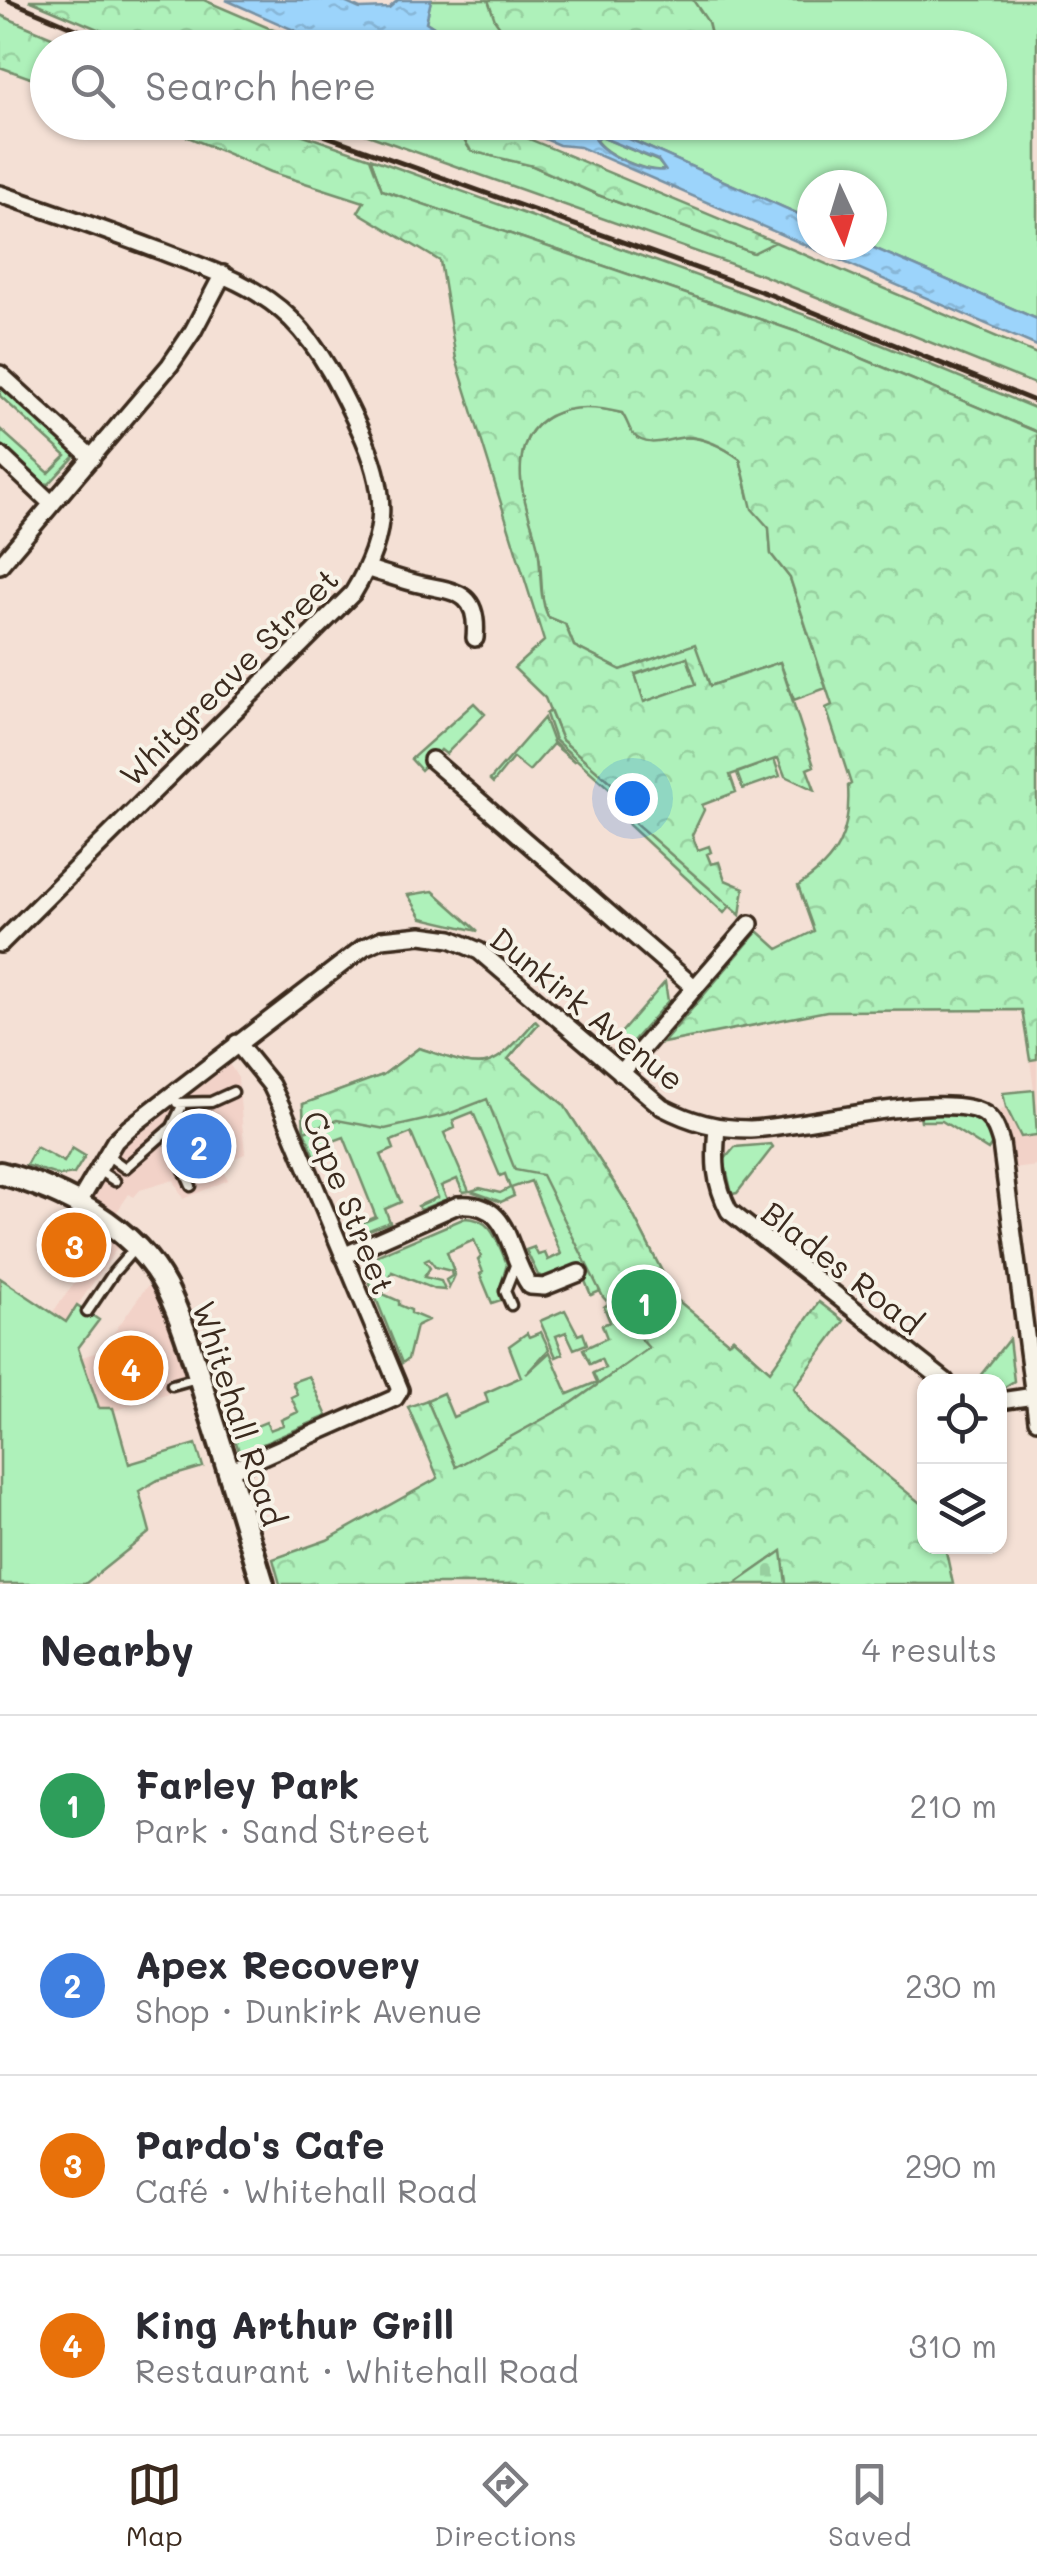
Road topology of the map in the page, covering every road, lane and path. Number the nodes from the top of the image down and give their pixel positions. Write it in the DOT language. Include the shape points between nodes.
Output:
graph roads {
  1 [pos="0,194"];
  2 [pos="222,274"];
  3 [pos="0,374"];
  4 [pos="0,455"];
  5 [pos="92,458"];
  6 [pos="52,504"];
  7 [pos="0,565"];
  8 [pos="368,569"];
  9 [pos="475,638"];
  10 [pos="432,760"];
  11 [pos="750,924"];
  12 [pos="0,944"];
  13 [pos="694,988"];
  14 [pos="237,1043"];
  15 [pos="621,1073"];
  16 [pos="233,1092"];
  17 [pos="176,1102"];
  18 [pos="211,1102"];
  19 [pos="216,1114"];
  20 [pos="188,1118"];
  21 [pos="718,1128"];
  22 [pos="167,1131"];
  23 [pos="107,1155"];
  24 [pos="98,1170"];
  25 [pos="0,1174"];
  26 [pos="115,1181"];
  27 [pos="191,1186"];
  28 [pos="78,1204"];
  29 [pos="136,1248"];
  30 [pos="343,1256"];
  31 [pos="517,1260"];
  32 [pos="579,1273"];
  33 [pos="511,1305"];
  34 [pos="87,1312"];
  35 [pos="935,1374"];
  36 [pos="199,1377"];
  37 [pos="172,1385"];
  38 [pos="1034,1396"];
  39 [pos="1007,1400"];
  40 [pos="1037,1420"];
  41 [pos="229,1471"];
  42 [pos="263,1584"];
  1 -- 2 [label="street, Whitgreave Street"];
  2 -- 5 [label="street" via="170,365"];
  2 -- 8 [label="street, Whitgreave Street" via="293,320 335,378 381,492 380,530"];
  3 -- 5 [label="street"];
  4 -- 6 [label="street"];
  5 -- 6 [label="street"];
  6 -- 7 [label="street"];
  8 -- 9 [label="street" via="458,592 477,619"];
  8 -- 12 [label="street, Whitgreave Street" via="354,593"];
  10 -- 13 [label="street"];
  11 -- 13 [label="street"];
  13 -- 15 [label="street"];
  14 -- 15 [label="street, Dunkirk Avenue" via="364,946 437,936 478,951"];
  14 -- 17 [label="street, Dunkirk Avenue"];
  14 -- 30 [label="street, Cape Street" via="271,1085"];
  15 -- 21 [label="street, Dunkirk Avenue" via="662,1107"];
  16 -- 18 [label="lane"];
  17 -- 18 [label="lane"];
  17 -- 20 [label="lane"];
  17 -- 22 [label="lane"];
  17 -- 23 [label="street, Dunkirk Avenue" via="128,1128"];
  18 -- 19 [label="lane"];
  21 -- 35 [label="street, Blades Road" via="714,1170 729,1211"];
  21 -- 38 [label="street, Dunkirk Avenue" via="906,1108 964,1106 985,1113 1002,1143"];
  22 -- 23 [label="lane" via="125,1168"];
  22 -- 27 [label="lane"];
  23 -- 24 [label="street, Dunkirk Avenue"];
  24 -- 26 [label="lane"];
  24 -- 28 [label="street, Dunkirk Avenue"];
  25 -- 28 [label="main road, Whitehall Road"];
  28 -- 29 [label="main road, Whitehall Road"];
  29 -- 34 [label="lane"];
  29 -- 36 [label="main road, Whitehall Road" via="164,1284"];
  30 -- 31 [label="street" via="469,1204 496,1214"];
  30 -- 41 [label="street, Cape Street" via="400,1390 395,1398"];
  31 -- 32 [label="street" via="536,1288"];
  31 -- 33 [label="lane" via="505,1291"];
  36 -- 37 [label="lane"];
  36 -- 41 [label="main road, Whitehall Road"];
  38 -- 39 [label="street"];
  38 -- 40 [label="street"];
  41 -- 42 [label="main road, Whitehall Road"];
}
